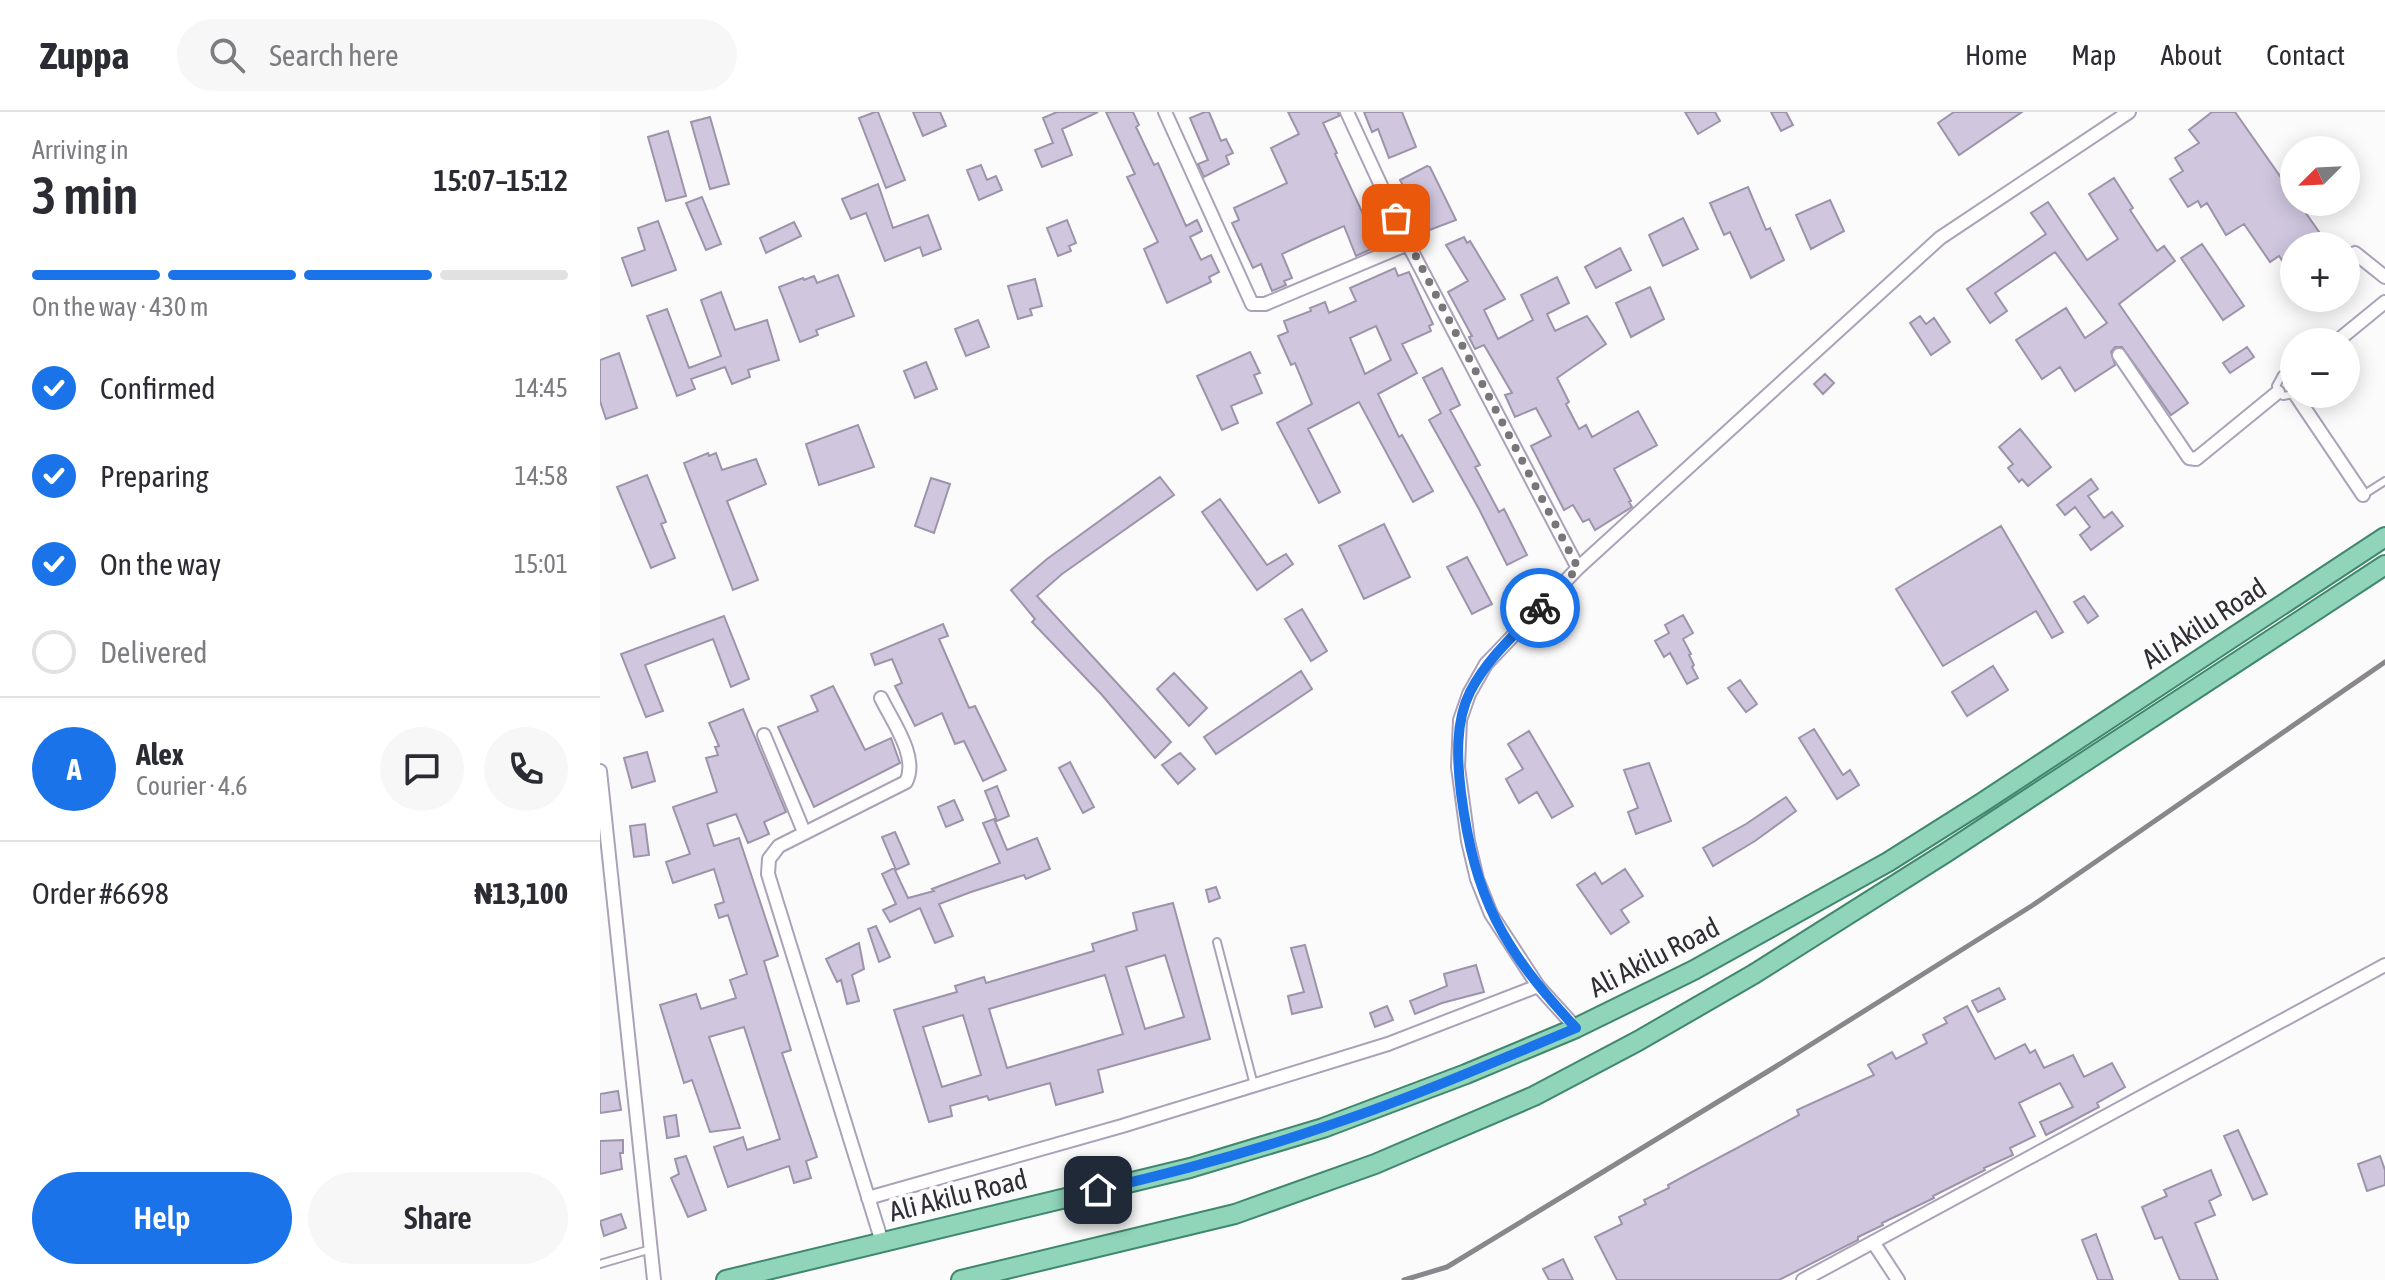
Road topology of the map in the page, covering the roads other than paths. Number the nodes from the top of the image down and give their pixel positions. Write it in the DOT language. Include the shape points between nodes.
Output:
graph roads {
  1 [pos="1165,112"];
  2 [pos="1347,112"];
  3 [pos="2129,112"];
  4 [pos="1408,244"];
  5 [pos="2360,257"];
  6 [pos="2385,277"];
  7 [pos="2385,302"];
  8 [pos="2353,328"];
  9 [pos="2119,355"];
  10 [pos="2280,377"];
  11 [pos="2278,392"];
  12 [pos="2304,408"];
  13 [pos="2385,481"];
  14 [pos="2363,495"];
  15 [pos="2385,537"];
  16 [pos="2385,565"];
  17 [pos="1578,568"];
  18 [pos="881,698"];
  19 [pos="764,735"];
  20 [pos="600,771"];
  21 [pos="804,832"];
  22 [pos="1217,942"];
  23 [pos="2385,965"];
  24 [pos="1538,986"];
  25 [pos="1576,1028"];
  26 [pos="1254,1085"];
  27 [pos="868,1198"];
  28 [pos="882,1242"];
  29 [pos="1873,1242"];
  30 [pos="651,1249"];
  31 [pos="600,1264"];
  32 [pos="654,1280"];
  33 [pos="726,1280"];
  34 [pos="961,1280"];
  35 [pos="1803,1280"];
  36 [pos="1898,1280"];
  1 -- 4 [label="street" via="1252,304 1265,304"];
  2 -- 4 [label="street"];
  3 -- 17 [label="street" via="1940,238"];
  4 -- 17 [label="street"];
  5 -- 6 [label="street"];
  7 -- 8 [label="street"];
  9 -- 11 [label="street" via="2189,458 2196,459"];
  10 -- 11 [label="lane"];
  12 -- 14 [label="street"];
  13 -- 14 [label="lane"];
  15 -- 25 [label="main road, Ali Akilu Road" via="1888,862 1694,970"];
  16 -- 34 [label="main road, Ali Akilu Road" via="1754,974 1534,1096 1375,1164 1235,1214"];
  17 -- 24 [label="street" via="1486,664 1460,720 1458,767 1477,879 1491,914"];
  18 -- 21 [label="street" via="909,758 906,782"];
  19 -- 21 [label="street"];
  20 -- 30 [label="street"];
  21 -- 27 [label="street" via="779,846 769,859 768,874"];
  22 -- 26 [label="lane"];
  23 -- 29 [label="street"];
  24 -- 25 [label="street"];
  24 -- 26 [label="street" via="1388,1044"];
  25 -- 28 [label="main road, Ali Akilu Road" via="1308,1132 1190,1168"];
  26 -- 27 [label="street"];
  27 -- 28 [label="street"];
  28 -- 33 [label="main road, Ali Akilu Road"];
  29 -- 35 [label="street"];
  29 -- 36 [label="street"];
  30 -- 31 [label="lane"];
  30 -- 32 [label="street"];
}
